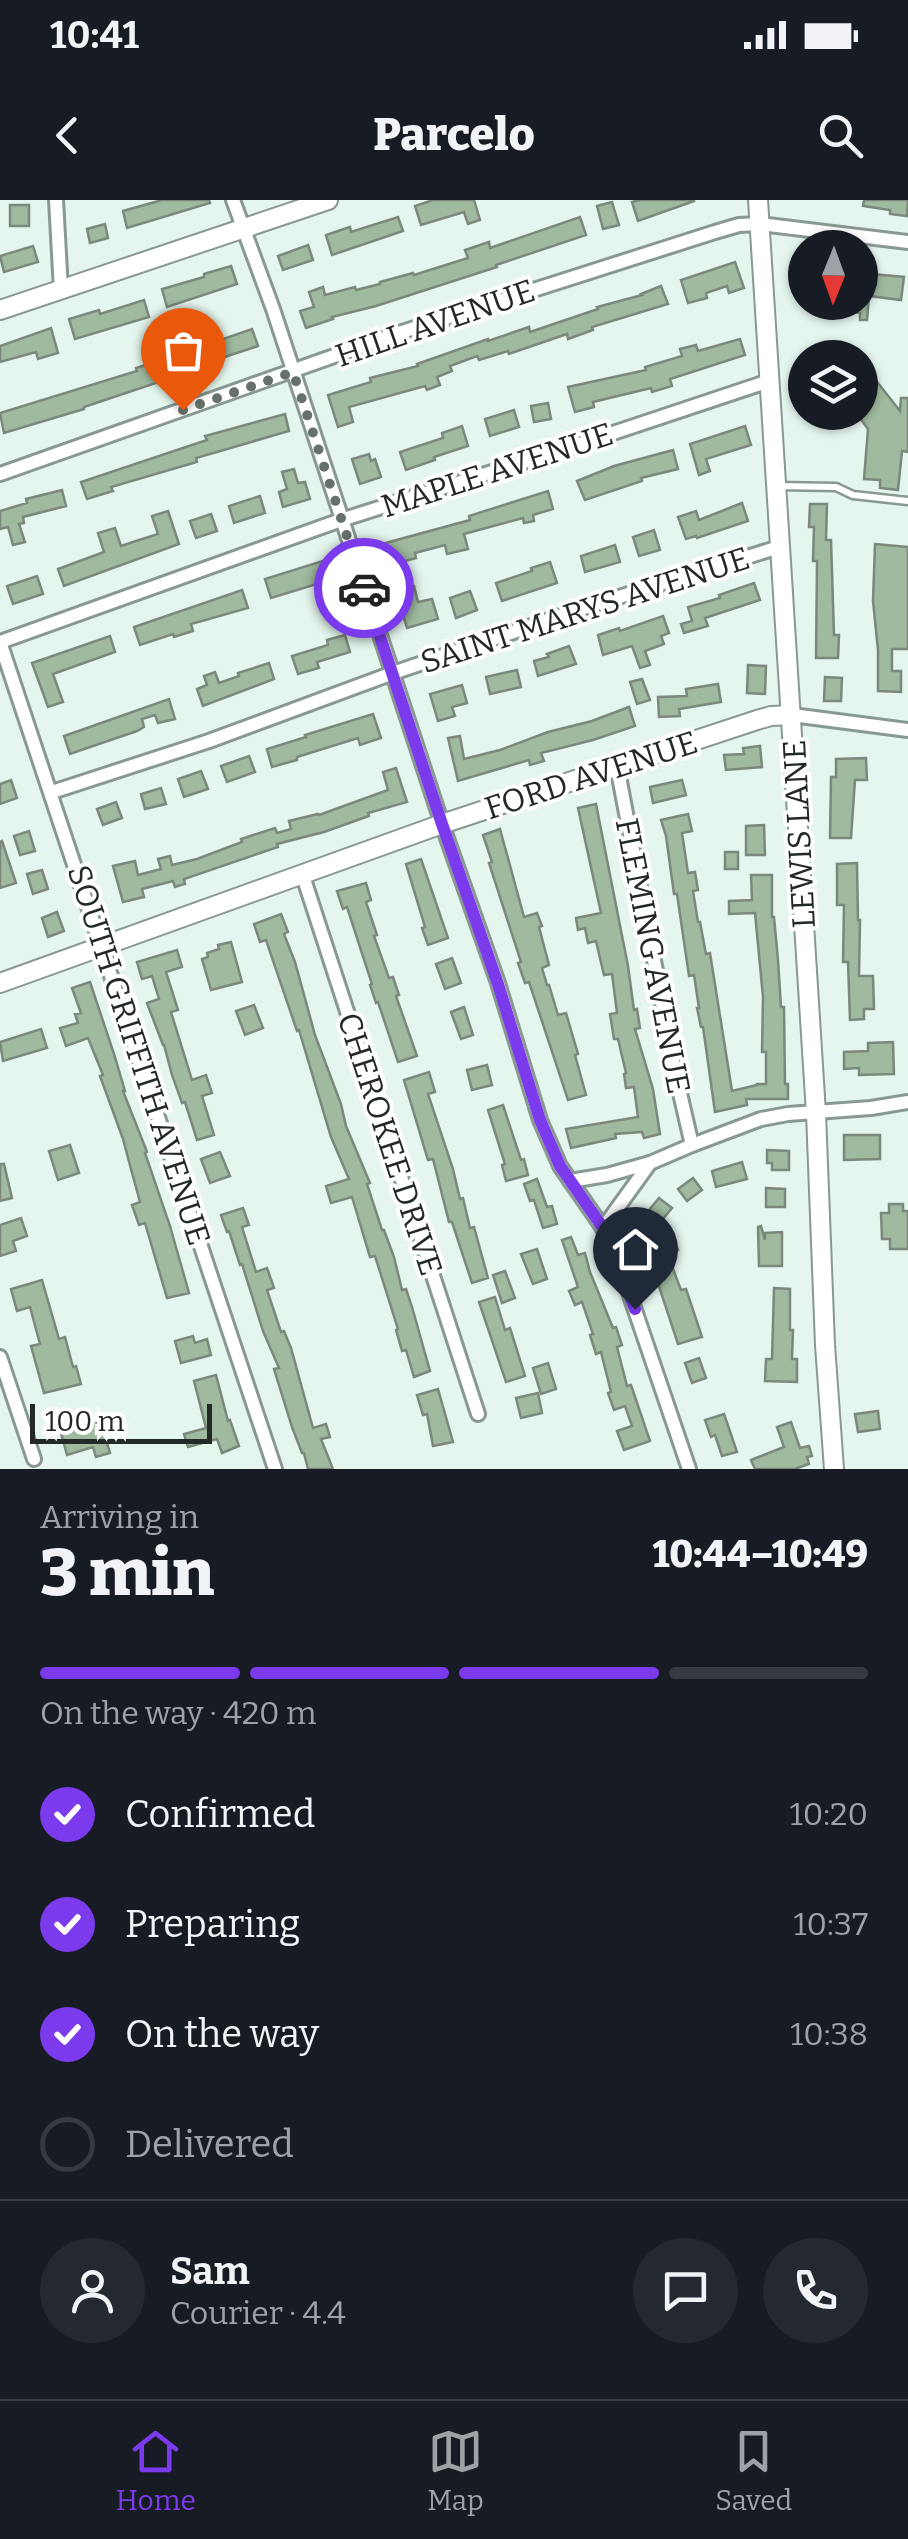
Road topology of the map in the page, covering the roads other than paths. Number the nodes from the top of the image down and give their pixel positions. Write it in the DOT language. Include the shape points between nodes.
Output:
graph roads {
  1 [pos="56,200"];
  2 [pos="233,200"];
  3 [pos="328,200"];
  4 [pos="758,200"];
  5 [pos="760,224"];
  6 [pos="243,228"];
  7 [pos="908,242"];
  8 [pos="61,290"];
  9 [pos="0,310"];
  10 [pos="293,372"];
  11 [pos="769,381"];
  12 [pos="0,474"];
  13 [pos="776,486"];
  14 [pos="908,502"];
  15 [pos="341,520"];
  16 [pos="780,547"];
  17 [pos="0,642"];
  18 [pos="393,673"];
  19 [pos="792,715"];
  20 [pos="908,730"];
  21 [pos="617,766"];
  22 [pos="52,792"];
  23 [pos="442,824"];
  24 [pos="302,873"];
  25 [pos="102,946"];
  26 [pos="0,984"];
  27 [pos="908,1102"];
  28 [pos="816,1113"];
  29 [pos="692,1145"];
  30 [pos="650,1162"];
  31 [pos="570,1181"];
  32 [pos="603,1228"];
  33 [pos="0,1357"];
  34 [pos="478,1414"];
  35 [pos="34,1459"];
  36 [pos="276,1469"];
  37 [pos="690,1469"];
  38 [pos="834,1469"];
  1 -- 8 [label="street"];
  2 -- 6 [label="street"];
  3 -- 6 [label="street"];
  4 -- 5 [label="street, LEWIS LANE"];
  5 -- 7 [label="street, HILL AVENUE"];
  5 -- 10 [label="street, HILL AVENUE" via="714,232"];
  5 -- 11 [label="street, LEWIS LANE"];
  6 -- 8 [label="street"];
  6 -- 10 [label="street"];
  8 -- 9 [label="street"];
  10 -- 12 [label="street, HILL AVENUE"];
  10 -- 15 [label="street"];
  11 -- 13 [label="street, LEWIS LANE"];
  11 -- 15 [label="street, MAPLE AVENUE"];
  13 -- 14 [label="lane" via="836,488"];
  13 -- 16 [label="street, LEWIS LANE"];
  15 -- 17 [label="street, MAPLE AVENUE"];
  15 -- 18 [label="street"];
  16 -- 18 [label="street, SAINT MARYS AVENUE"];
  16 -- 19 [label="street, LEWIS LANE"];
  17 -- 22 [label="street, SOUTH GRIFFITH AVENUE"];
  18 -- 22 [label="street, SAINT MARYS AVENUE"];
  18 -- 23 [label="street"];
  19 -- 20 [label="street, FORD AVENUE"];
  19 -- 21 [label="street, FORD AVENUE"];
  19 -- 28 [label="street, LEWIS LANE"];
  21 -- 23 [label="street, FORD AVENUE"];
  21 -- 29 [label="street, FLEMING AVENUE"];
  22 -- 25 [label="street, SOUTH GRIFFITH AVENUE"];
  23 -- 24 [label="street, FORD AVENUE"];
  23 -- 31 [label="street" via="540,1120"];
  24 -- 25 [label="street, FORD AVENUE"];
  24 -- 34 [label="street, CHEROKEE DRIVE"];
  25 -- 26 [label="street, FORD AVENUE"];
  25 -- 36 [label="street, SOUTH GRIFFITH AVENUE"];
  27 -- 28 [label="street"];
  28 -- 29 [label="street" via="761,1119"];
  28 -- 38 [label="street, LEWIS LANE"];
  29 -- 30 [label="street"];
  30 -- 31 [label="street"];
  30 -- 32 [label="street"];
  31 -- 32 [label="street"];
  32 -- 37 [label="street"];
  33 -- 35 [label="street"];
}
